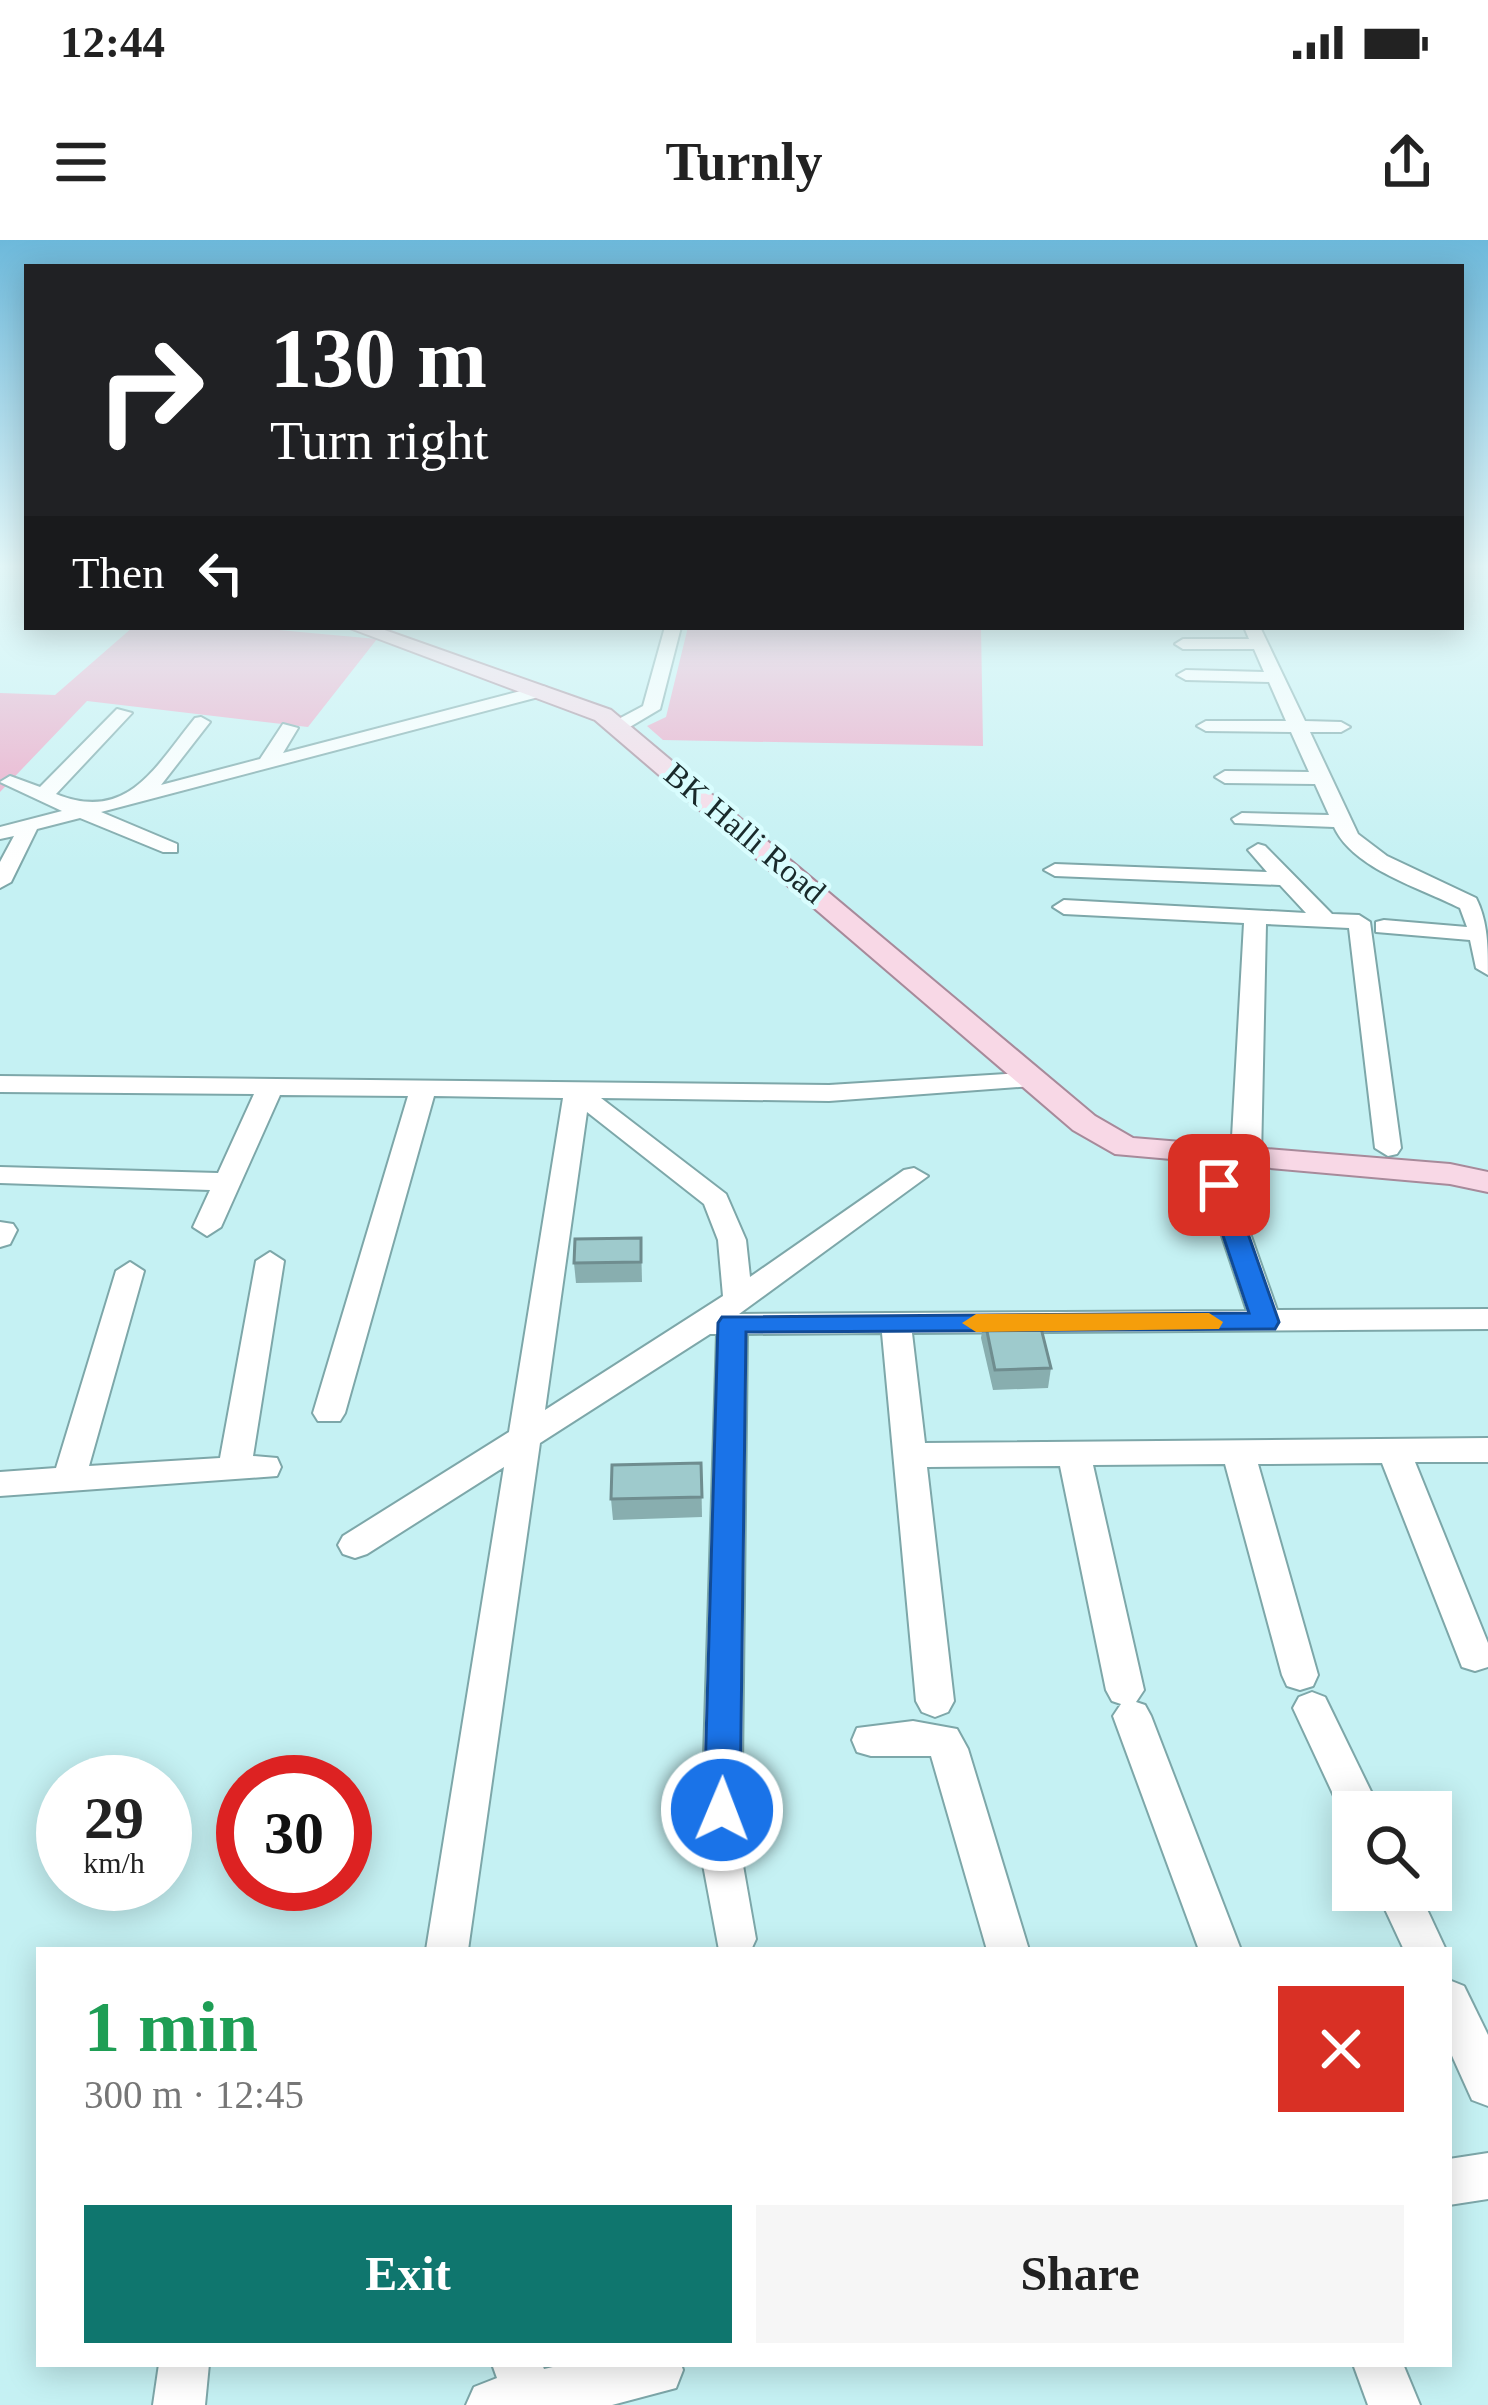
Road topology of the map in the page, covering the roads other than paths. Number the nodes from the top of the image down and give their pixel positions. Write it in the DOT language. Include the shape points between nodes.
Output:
graph roads {
  1 [pos="467,666"];
  2 [pos="645,666"];
  3 [pos="663,666"];
  4 [pos="1271,666"];
  5 [pos="1186,675"];
  6 [pos="1276,676"];
  7 [pos="540,692"];
  8 [pos="123,713"];
  9 [pos="201,722"];
  10 [pos="613,723"];
  11 [pos="1206,726"];
  12 [pos="1300,726"];
  13 [pos="1341,727"];
  14 [pos="289,728"];
  15 [pos="265,766"];
  16 [pos="1225,777"];
  17 [pos="1323,778"];
  18 [pos="10,782"];
  19 [pos="43,796"];
  20 [pos="142,796"];
  21 [pos="82,812"];
  22 [pos="1242,819"];
  23 [pos="1342,821"];
  24 [pos="28,826"];
  25 [pos="0,833"];
  26 [pos="170,848"];
  27 [pos="1258,850"];
  28 [pos="1055,871"];
  29 [pos="1286,879"];
  30 [pos="0,882"];
  31 [pos="1064,907"];
  32 [pos="1255,917"];
  33 [pos="1325,920"];
  34 [pos="1384,927"];
  35 [pos="1485,935"];
  36 [pos="1488,968"];
  37 [pos="1036,1080"];
  38 [pos="0,1084"];
  39 [pos="269,1088"];
  40 [pos="423,1090"];
  41 [pos="577,1092"];
  42 [pos="1247,1148"];
  43 [pos="1388,1148"];
  44 [pos="1488,1161"];
  45 [pos="0,1174"];
  46 [pos="914,1177"];
  47 [pos="227,1182"];
  48 [pos="1488,1182"];
  49 [pos="1219,1185"];
  50 [pos="207,1227"];
  51 [pos="270,1261"];
  52 [pos="130,1271"];
  53 [pos="724,1315"];
  54 [pos="1488,1319"];
  55 [pos="1266,1322"];
  56 [pos="896,1323"];
  57 [pos="329,1413"];
  58 [pos="526,1436"];
  59 [pos="1488,1450"];
  60 [pos="1394,1451"];
  61 [pos="1238,1452"];
  62 [pos="1074,1454"];
  63 [pos="910,1455"];
  64 [pos="68,1480"];
  65 [pos="0,1484"];
  66 [pos="355,1545"];
  67 [pos="1475,1656"];
  68 [pos="935,1700"];
  69 [pos="871,1740"];
  70 [pos="1351,1791"];
  71 [pos="1407,1911"];
  72 [pos="736,1940"];
  73 [pos="447,1947"];
  74 [pos="1006,1947"];
  75 [pos="1219,1947"];
  76 [pos="1424,1947"];
  77 [pos="1452,2007"];
  78 [pos="1488,2084"];
  79 [pos="1488,2176"];
  80 [pos="1452,2182"];
  81 [pos="184,2367"];
  82 [pos="1379,2367"];
  83 [pos="658,2370"];
  84 [pos="517,2393"];
  85 [pos="179,2405"];
  86 [pos="1394,2405"];
  1 -- 7 [label="main road, BK Halli Road"];
  2 -- 10 [label="street" via="634,706"];
  3 -- 10 [label="street" via="651,709"];
  4 -- 6 [label="street"];
  5 -- 6 [label="street"];
  6 -- 12 [label="street"];
  7 -- 10 [label="main road, BK Halli Road"];
  7 -- 15 [label="street"];
  8 -- 19 [label="street"];
  9 -- 20 [label="street"];
  10 -- 37 [label="main road, BK Halli Road"];
  11 -- 12 [label="street"];
  12 -- 13 [label="street"];
  12 -- 17 [label="street"];
  14 -- 15 [label="street"];
  15 -- 20 [label="street"];
  16 -- 17 [label="street"];
  17 -- 23 [label="street"];
  18 -- 19 [label="street"];
  19 -- 21 [label="street"];
  20 -- 21 [label="street"];
  21 -- 24 [label="street"];
  21 -- 26 [label="street"];
  22 -- 23 [label="street"];
  23 -- 35 [label="street" via="1367,852 1468,903"];
  24 -- 25 [label="street"];
  24 -- 30 [label="street"];
  27 -- 29 [label="street"];
  28 -- 29 [label="street"];
  29 -- 33 [label="street"];
  31 -- 32 [label="street"];
  32 -- 33 [label="street"];
  32 -- 42 [label="street"];
  33 -- 43 [label="street" via="1360,922"];
  34 -- 35 [label="street"];
  35 -- 36 [label="street"];
  37 -- 41 [label="street" via="829,1093"];
  37 -- 42 [label="main road, BK Halli Road" via="1084,1124 1117,1121"];
  38 -- 39 [label="street"];
  39 -- 40 [label="street"];
  39 -- 47 [label="street"];
  40 -- 41 [label="street"];
  40 -- 57 [label="street"];
  41 -- 53 [label="street" via="716,1200 732,1240"];
  41 -- 58 [label="street"];
  42 -- 43 [label="main road, BK Halli Road"];
  42 -- 48 [label="main road, BK Halli Road"];
  43 -- 44 [label="main road, BK Halli Road"];
  45 -- 47 [label="street"];
  46 -- 53 [label="street"];
  47 -- 50 [label="street"];
  49 -- 55 [label="street"];
  51 -- 64 [label="street" via="249,1468"];
  52 -- 64 [label="street"];
  53 -- 56 [label="street"];
  53 -- 58 [label="street"];
  53 -- 72 [label="street" via="721,1854"];
  54 -- 55 [label="street"];
  55 -- 56 [label="street"];
  56 -- 63 [label="street"];
  58 -- 66 [label="street"];
  58 -- 73 [label="street"];
  59 -- 60 [label="street"];
  60 -- 61 [label="street"];
  60 -- 67 [label="street"];
  61 -- 62 [label="street"];
  61 -- 70 [label="street" via="1306,1692"];
  62 -- 63 [label="street"];
  62 -- 75 [label="street" via="1129,1703"];
  63 -- 68 [label="street"];
  64 -- 65 [label="street"];
  69 -- 74 [label="street" via="943,1741"];
  71 -- 76 [label="street"];
  77 -- 78 [label="street"];
  79 -- 80 [label="street"];
  81 -- 85 [label="street"];
  82 -- 86 [label="street"];
  83 -- 84 [label="street"];
}
